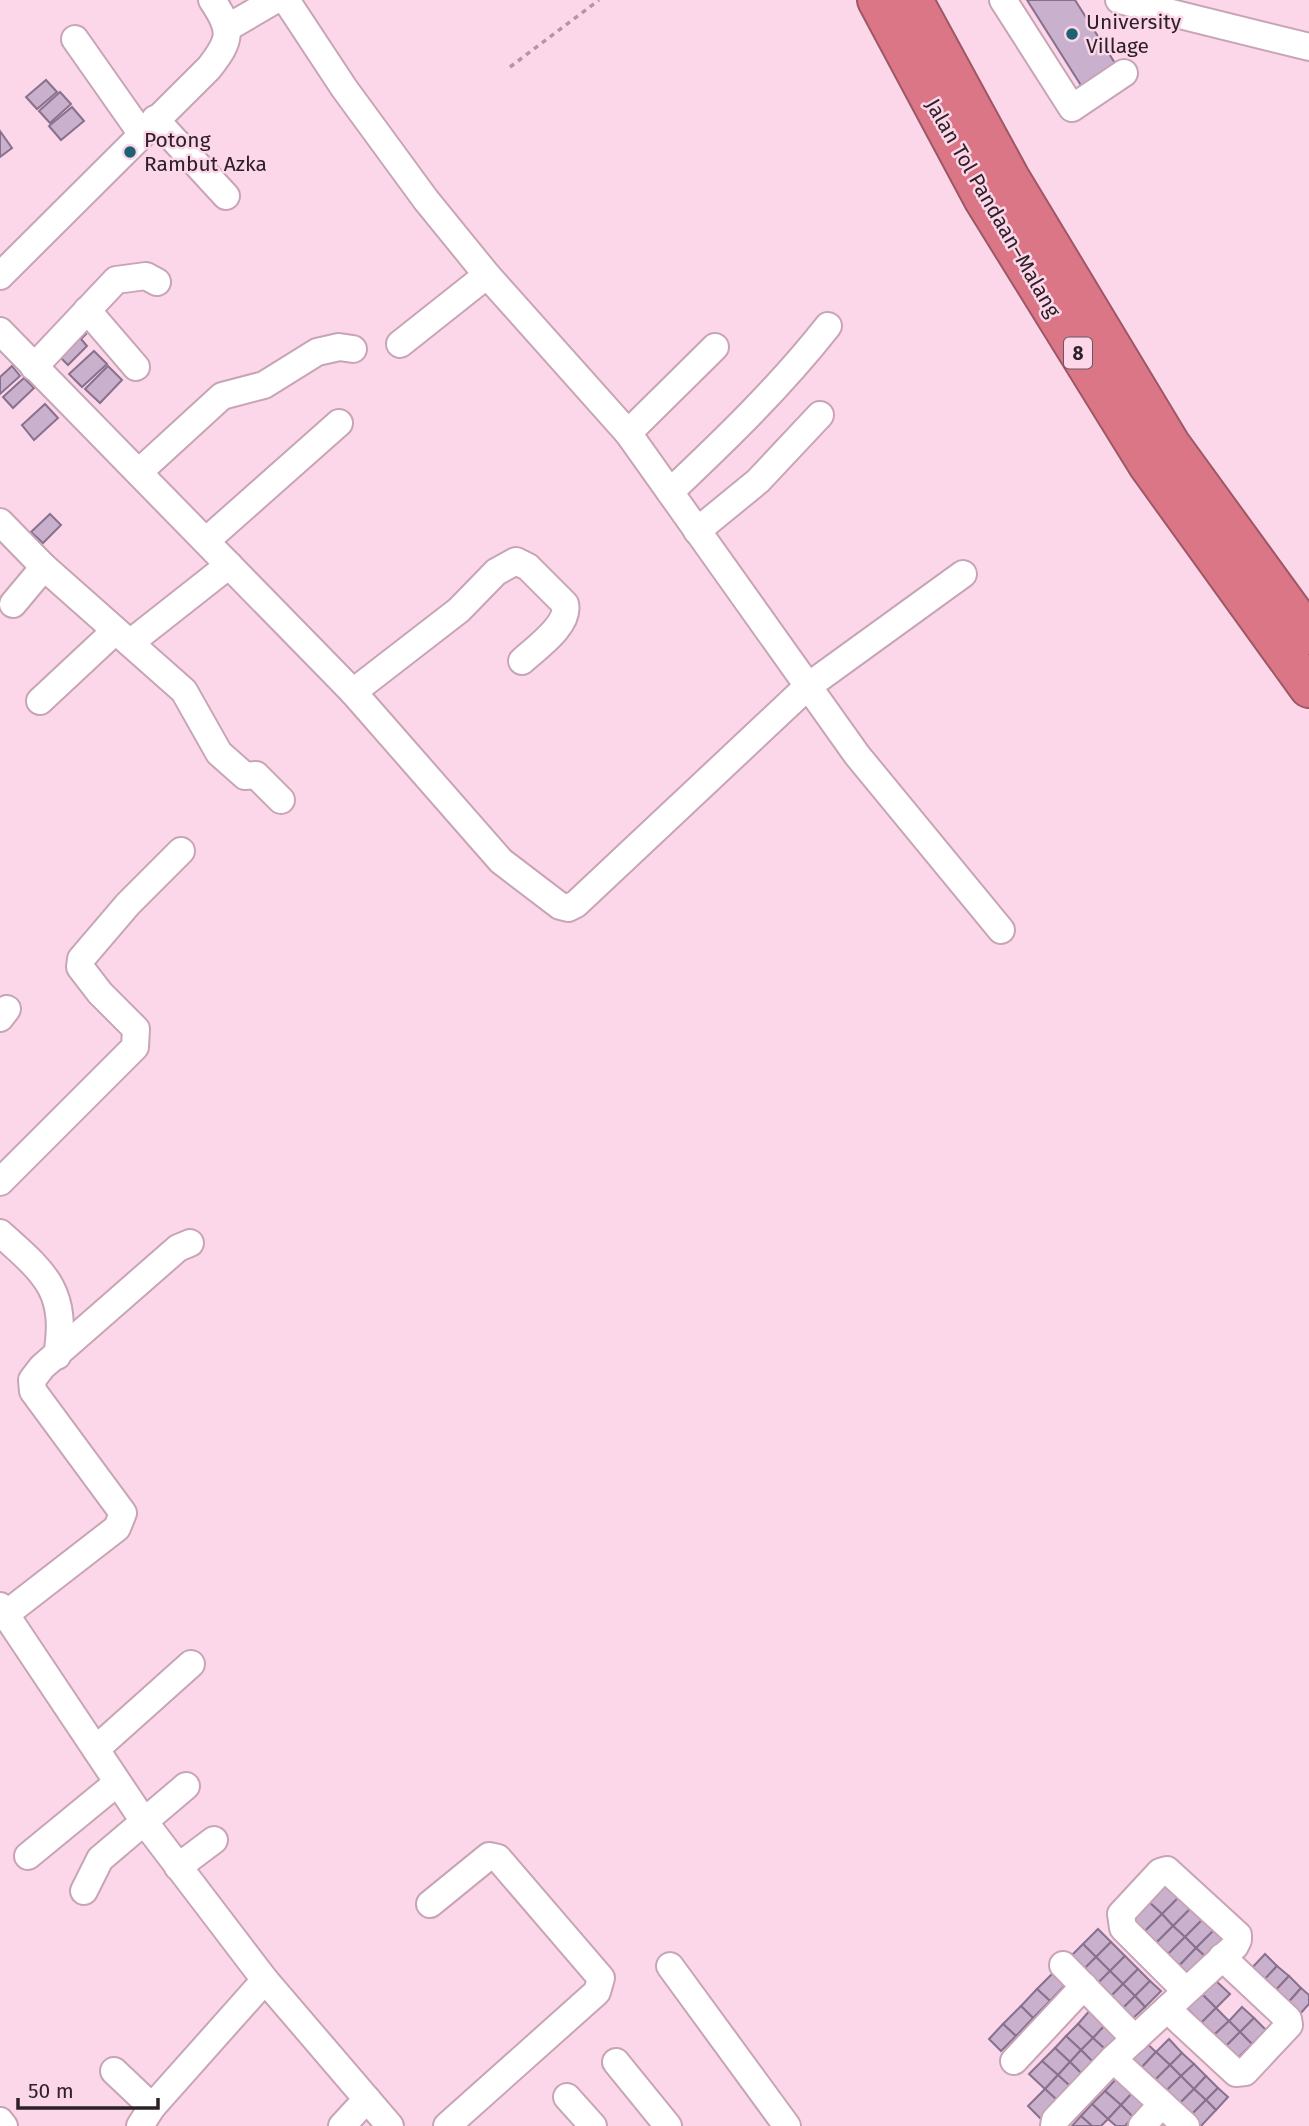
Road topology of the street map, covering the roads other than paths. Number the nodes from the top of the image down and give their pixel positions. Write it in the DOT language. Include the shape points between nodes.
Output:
graph roads {
  1 [pos="212,0"];
  2 [pos="275,0"];
  3 [pos="286,0"];
  4 [pos="877,0"];
  5 [pos="913,0"];
  6 [pos="1003,0"];
  7 [pos="1119,0"];
  8 [pos="228,28"];
  9 [pos="75,39"];
  10 [pos="1309,47"];
  11 [pos="1124,73"];
  12 [pos="148,126"];
  13 [pos="226,196"];
  14 [pos="487,275"];
  15 [pos="0,276"];
  16 [pos="157,282"];
  17 [pos="87,310"];
  18 [pos="828,326"];
  19 [pos="0,331"];
  20 [pos="400,344"];
  21 [pos="715,347"];
  22 [pos="353,349"];
  23 [pos="34,367"];
  24 [pos="136,367"];
  25 [pos="820,415"];
  26 [pos="340,422"];
  27 [pos="628,433"];
  28 [pos="139,472"];
  29 [pos="670,492"];
  30 [pos="0,522"];
  31 [pos="697,531"];
  32 [pos="207,540"];
  33 [pos="229,565"];
  34 [pos="44,567"];
  35 [pos="963,575"];
  36 [pos="13,604"];
  37 [pos="1309,635"];
  38 [pos="122,637"];
  39 [pos="522,661"];
  40 [pos="807,687"];
  41 [pos="1309,688"];
  42 [pos="353,692"];
  43 [pos="40,701"];
  44 [pos="281,800"];
  45 [pos="181,851"];
  46 [pos="1001,930"];
  47 [pos="0,1182"];
  48 [pos="0,1233"];
  49 [pos="190,1243"];
  50 [pos="57,1356"];
  51 [pos="3,1610"];
  52 [pos="191,1664"];
  53 [pos="96,1749"];
  54 [pos="117,1783"];
  55 [pos="186,1786"];
  56 [pos="143,1820"];
  57 [pos="214,1840"];
  58 [pos="28,1856"];
  59 [pos="178,1867"];
  60 [pos="84,1891"];
  61 [pos="429,1904"];
  62 [pos="1222,1957"];
  63 [pos="1063,1965"];
  64 [pos="670,1966"];
  65 [pos="265,1980"];
  66 [pos="1084,1986"];
  67 [pos="1176,2000"];
  68 [pos="1135,2039"];
  69 [pos="1113,2059"];
  70 [pos="1014,2061"];
  71 [pos="616,2062"];
  72 [pos="114,2071"];
  73 [pos="568,2097"];
  74 [pos="367,2099"];
  75 [pos="1162,2104"];
  76 [pos="146,2117"];
  77 [pos="0,2121"];
  78 [pos="4,2126"];
  79 [pos="342,2126"];
  80 [pos="390,2126"];
  81 [pos="447,2126"];
  82 [pos="593,2126"];
  83 [pos="668,2126"];
  84 [pos="787,2126"];
  85 [pos="1054,2126"];
  86 [pos="1142,2126"];
  87 [pos="1186,2126"];
  1 -- 8 [label="street"];
  2 -- 8 [label="street"];
  3 -- 14 [label="street" via="426,201"];
  4 -- 41 [label="highway, Jalan Tol Pandaan–Malang / 8" via="984,200 1141,454"];
  5 -- 37 [label="highway, Jalan Tol Pandaan–Malang / 8" via="1010,178 1171,445"];
  6 -- 11 [label="street" via="1072,108"];
  7 -- 10 [label="street"];
  8 -- 12 [label="street" via="227,45 209,68"];
  9 -- 12 [label="street"];
  12 -- 13 [label="street"];
  12 -- 15 [label="street"];
  14 -- 20 [label="street"];
  14 -- 27 [label="street"];
  16 -- 17 [label="street" via="146,276 116,281"];
  17 -- 23 [label="street"];
  17 -- 24 [label="street"];
  18 -- 29 [label="street" via="752,414"];
  19 -- 23 [label="street"];
  21 -- 27 [label="street"];
  22 -- 28 [label="street" via="317,352 264,385 222,396"];
  23 -- 28 [label="street"];
  25 -- 31 [label="street" via="758,481"];
  26 -- 32 [label="street"];
  27 -- 29 [label="street"];
  28 -- 32 [label="street"];
  29 -- 31 [label="street"];
  30 -- 34 [label="street"];
  31 -- 40 [label="street"];
  32 -- 33 [label="street"];
  33 -- 38 [label="street"];
  33 -- 42 [label="street"];
  34 -- 36 [label="street"];
  34 -- 38 [label="street"];
  35 -- 40 [label="street"];
  38 -- 43 [label="street"];
  38 -- 44 [label="street" via="184,691 219,753 245,776 256,775"];
  39 -- 42 [label="street" via="561,623 567,609 528,567 516,561 496,572 459,610"];
  40 -- 42 [label="street" via="605,879 568,908 552,902 501,861"];
  40 -- 46 [label="street"];
  45 -- 47 [label="street" via="81,959 80,967 93,984 136,1029 135,1047"];
  48 -- 50 [label="street" via="54,1290 61,1307"];
  49 -- 50 [label="street" via="178,1248"];
  50 -- 51 [label="street" via="32,1380 33,1391 123,1518 117,1528"];
  51 -- 53 [label="street"];
  52 -- 53 [label="street"];
  53 -- 54 [label="street"];
  54 -- 56 [label="street"];
  54 -- 58 [label="street"];
  55 -- 56 [label="street"];
  56 -- 59 [label="street"];
  56 -- 60 [label="street" via="95,1865"];
  57 -- 59 [label="street"];
  59 -- 65 [label="street"];
  61 -- 81 [label="street" via="489,1856 498,1858 601,1978 597,1992"];
  62 -- 67 [label="street"];
  62 -- 67 [label="street" via="1288,2019 1289,2025 1245,2072 1236,2073"];
  62 -- 67 [label="street" via="1238,1935 1172,1872 1160,1872 1120,1920"];
  63 -- 66 [label="street"];
  64 -- 84 [label="street"];
  65 -- 74 [label="street"];
  65 -- 76 [label="street"];
  66 -- 68 [label="street"];
  66 -- 70 [label="street"];
  67 -- 68 [label="street"];
  68 -- 69 [label="street"];
  69 -- 75 [label="street"];
  69 -- 85 [label="street"];
  71 -- 83 [label="street"];
  72 -- 76 [label="street"];
  73 -- 82 [label="street"];
  74 -- 79 [label="street"];
  74 -- 80 [label="street"];
  75 -- 86 [label="street"];
  75 -- 87 [label="street"];
  77 -- 78 [label="street"];
}
